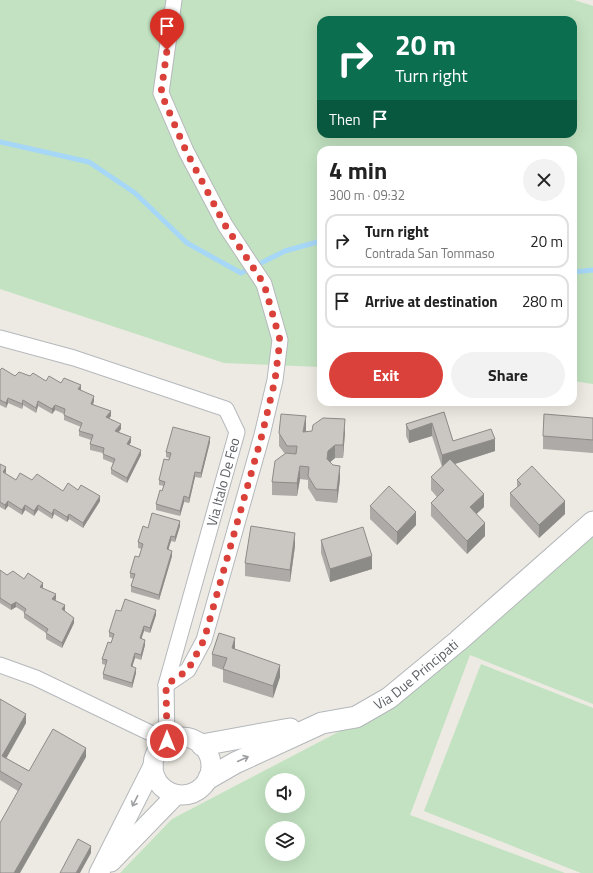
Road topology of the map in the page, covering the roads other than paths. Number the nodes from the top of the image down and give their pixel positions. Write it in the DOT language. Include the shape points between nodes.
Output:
graph roads {
  1 [pos="174,0"];
  2 [pos="0,338"];
  3 [pos="593,522"];
  4 [pos="0,665"];
  5 [pos="166,685"];
  6 [pos="322,723"];
  7 [pos="167,741"];
  8 [pos="202,745"];
  9 [pos="153,766"];
  10 [pos="209,778"];
  11 [pos="176,795"];
  12 [pos="99,873"];
  1 -- 5 [label="street" via="161,93 186,151 225,225 264,284 280,340 275,380 262,435 204,640 188,670"];
  2 -- 5 [label="street, Via Italo De Feo" via="74,358 226,408 237,432"];
  3 -- 6 [label="main road, Via Due Principati" via="389,698 356,717"];
  4 -- 7 [label="street" via="36,678"];
  5 -- 7 [label="street, Via Italo De Feo"];
  6 -- 8 [label="main road"];
  10 -- 6 [label="main road, Via Due Principati, one-way"];
  7 -- 8 [label="street" via="183,736"];
  7 -- 9 [label="street" via="154,756"];
  8 -- 10 [label="street" via="211,763"];
  9 -- 11 [label="street" via="159,784"];
  9 -- 12 [label="street, one-way"];
  10 -- 11 [label="street" via="203,787 194,793"];
  11 -- 12 [label="street"];
}
